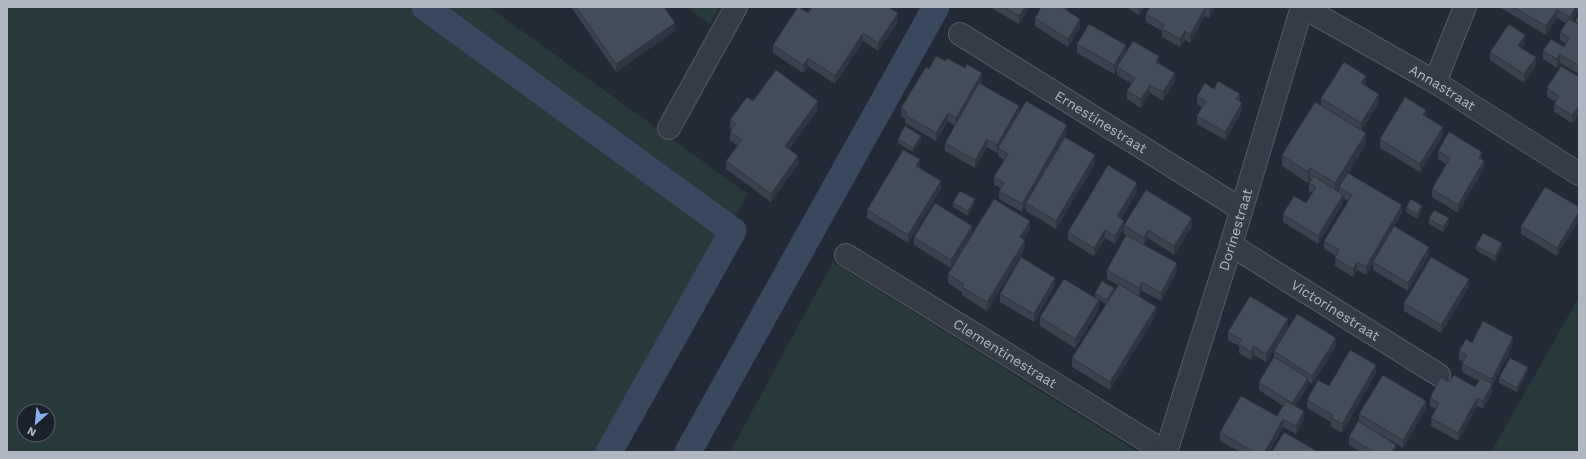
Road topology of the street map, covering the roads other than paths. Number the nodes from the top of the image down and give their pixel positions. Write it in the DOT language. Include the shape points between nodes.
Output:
graph roads {
  1 [pos="736,7"];
  2 [pos="1302,7"];
  3 [pos="1465,7"];
  4 [pos="960,34"];
  5 [pos="1435,82"];
  6 [pos="669,128"];
  7 [pos="1579,174"];
  8 [pos="1241,209"];
  9 [pos="1231,245"];
  10 [pos="846,255"];
  11 [pos="1439,375"];
  12 [pos="1166,452"];
  1 -- 6 [label="street"];
  2 -- 5 [label="street, Annastraat"];
  2 -- 8 [label="street, Dorinestraat"];
  3 -- 5 [label="street"];
  4 -- 8 [label="street, Ernestinestraat"];
  5 -- 7 [label="street, Annastraat"];
  8 -- 9 [label="street, Dorinestraat"];
  9 -- 11 [label="street, Victorinestraat"];
  9 -- 12 [label="street, Dorinestraat"];
  10 -- 12 [label="street, Clementinestraat"];
}
